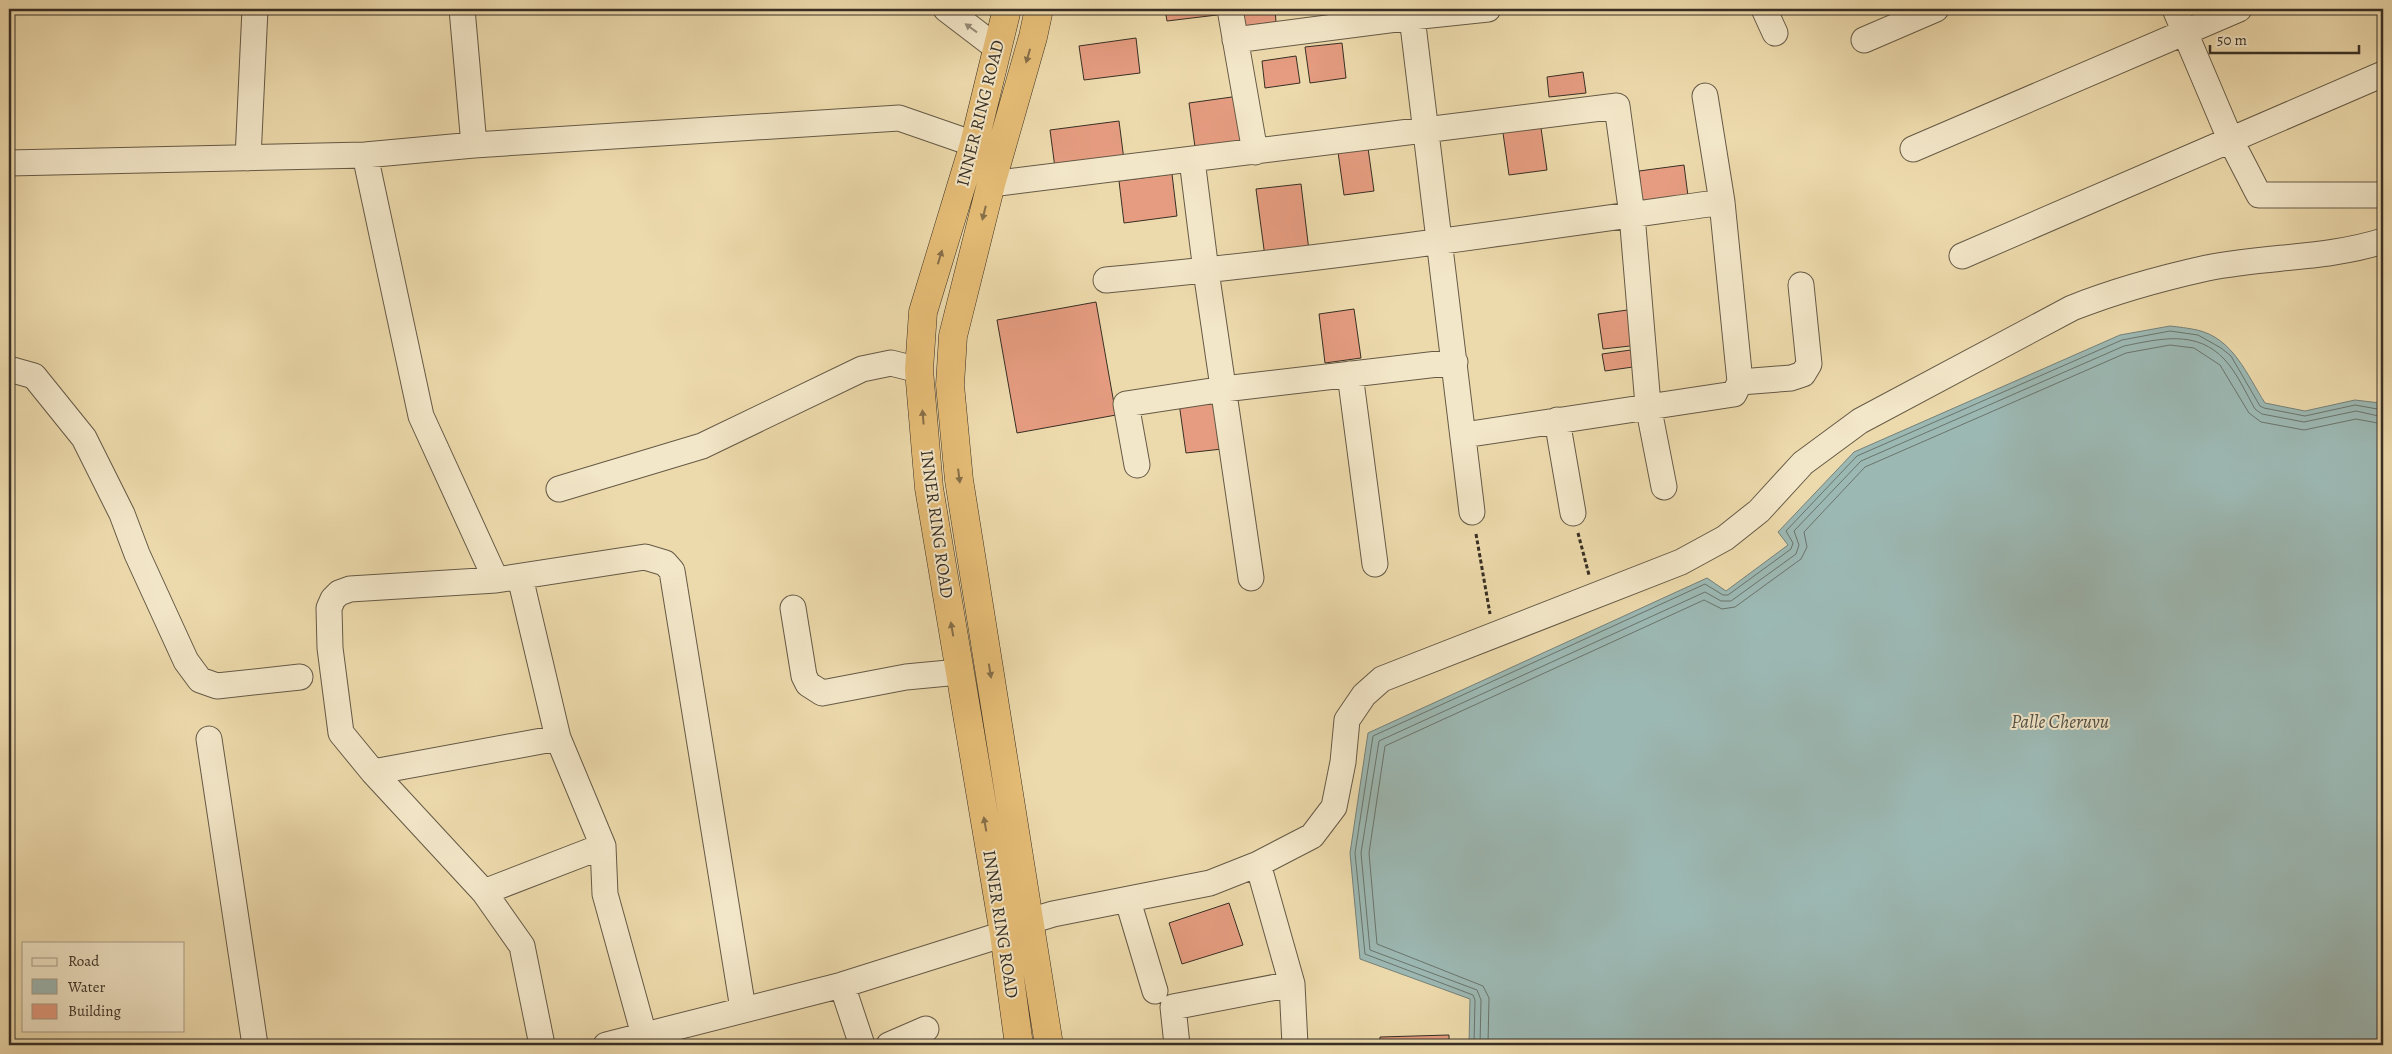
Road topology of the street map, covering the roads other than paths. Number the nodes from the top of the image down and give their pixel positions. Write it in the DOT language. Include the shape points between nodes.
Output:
graph roads {
  1 [pos="255,9"];
  2 [pos="462,9"];
  3 [pos="946,9"];
  4 [pos="1006,9"];
  5 [pos="1039,9"];
  6 [pos="1230,9"];
  7 [pos="1488,9"];
  8 [pos="1764,9"];
  9 [pos="1936,9"];
  10 [pos="2175,9"];
  11 [pos="2239,9"];
  12 [pos="1412,17"];
  13 [pos="2186,32"];
  14 [pos="1775,33"];
  15 [pos="1235,40"];
  16 [pos="1864,40"];
  17 [pos="997,48"];
  18 [pos="2383,74"];
  19 [pos="1705,96"];
  20 [pos="1426,130"];
  21 [pos="2231,141"];
  22 [pos="974,144"];
  23 [pos="474,145"];
  24 [pos="1913,149"];
  25 [pos="1255,152"];
  26 [pos="365,155"];
  27 [pos="248,158"];
  28 [pos="1192,160"];
  29 [pos="9,163"];
  30 [pos="992,184"];
  31 [pos="2383,195"];
  32 [pos="1722,202"];
  33 [pos="1632,215"];
  34 [pos="2383,241"];
  35 [pos="1440,243"];
  36 [pos="1962,256"];
  37 [pos="1206,271"];
  38 [pos="1106,280"];
  39 [pos="1800,285"];
  40 [pos="1455,362"];
  41 [pos="9,369"];
  42 [pos="919,370"];
  43 [pos="1350,374"];
  44 [pos="1740,382"];
  45 [pos="1224,389"];
  46 [pos="1648,405"];
  47 [pos="1557,420"];
  48 [pos="1464,435"];
  49 [pos="1137,465"];
  50 [pos="1664,487"];
  51 [pos="560,489"];
  52 [pos="1472,512"];
  53 [pos="1573,513"];
  54 [pos="1375,564"];
  55 [pos="1251,578"];
  56 [pos="508,579"];
  57 [pos="793,608"];
  58 [pos="959,672"];
  59 [pos="300,677"];
  60 [pos="558,738"];
  61 [pos="209,739"];
  62 [pos="373,772"];
  63 [pos="603,846"];
  64 [pos="1258,864"];
  65 [pos="484,892"];
  66 [pos="1128,901"];
  67 [pos="1030,921"];
  68 [pos="1004,934"];
  69 [pos="1292,984"];
  70 [pos="842,985"];
  71 [pos="1155,991"];
  72 [pos="743,1009"];
  73 [pos="926,1029"];
  74 [pos="644,1035"];
  75 [pos="255,1045"];
  76 [pos="542,1045"];
  77 [pos="606,1045"];
  78 [pos="862,1045"];
  79 [pos="889,1045"];
  80 [pos="1019,1045"];
  81 [pos="1049,1045"];
  82 [pos="1177,1045"];
  83 [pos="1295,1045"];
  1 -- 27 [label="street"];
  2 -- 23 [label="street"];
  17 -- 3 [label="street, one-way"];
  4 -- 17 [label="highway, INNER RING ROAD"];
  5 -- 30 [label="highway, INNER RING ROAD, one-way"];
  6 -- 15 [label="street"];
  7 -- 12 [label="street"];
  8 -- 14 [label="street"];
  9 -- 16 [label="street"];
  10 -- 13 [label="street"];
  11 -- 13 [label="street"];
  12 -- 15 [label="street"];
  12 -- 20 [label="street"];
  13 -- 21 [label="street"];
  13 -- 24 [label="street"];
  15 -- 25 [label="street"];
  17 -- 22 [label="highway, INNER RING ROAD"];
  18 -- 21 [label="street"];
  19 -- 32 [label="street"];
  20 -- 25 [label="street"];
  20 -- 33 [label="street" via="1617,106"];
  20 -- 35 [label="street"];
  21 -- 31 [label="street" via="2259,195"];
  21 -- 36 [label="street"];
  22 -- 23 [label="street" via="899,118"];
  22 -- 30 [label="street"];
  42 -- 22 [label="highway, INNER RING ROAD, one-way" via="923,312"];
  23 -- 26 [label="street"];
  25 -- 28 [label="street"];
  26 -- 27 [label="street"];
  26 -- 56 [label="street" via="421,416"];
  27 -- 29 [label="street"];
  28 -- 30 [label="street"];
  28 -- 37 [label="street"];
  30 -- 67 [label="highway, INNER RING ROAD, one-way" via="953,336 950,385 959,480"];
  32 -- 33 [label="street"];
  32 -- 44 [label="street"];
  33 -- 35 [label="street"];
  33 -- 46 [label="street"];
  34 -- 64 [label="street" via="2343,252 2208,268 2102,296 2072,308 1860,421 1803,463 1759,511 1725,538 1681,562 1382,679 1364,695 1347,720 1334,807 1312,836"];
  35 -- 37 [label="street"];
  35 -- 40 [label="street"];
  37 -- 38 [label="street"];
  37 -- 45 [label="street"];
  39 -- 44 [label="street" via="1809,364 1803,374"];
  40 -- 43 [label="street"];
  40 -- 48 [label="street"];
  41 -- 59 [label="street" via="34,376 84,438 122,514 186,661 200,680 218,686"];
  42 -- 51 [label="street" via="890,363 862,368 702,446"];
  58 -- 42 [label="highway, INNER RING ROAD, one-way" via="928,488"];
  43 -- 45 [label="street"];
  43 -- 54 [label="street"];
  44 -- 46 [label="street" via="1734,394"];
  45 -- 49 [label="street" via="1126,404"];
  45 -- 55 [label="street"];
  46 -- 47 [label="street"];
  46 -- 50 [label="street"];
  47 -- 48 [label="street"];
  47 -- 53 [label="street"];
  48 -- 52 [label="street"];
  56 -- 60 [label="street"];
  56 -- 62 [label="street" via="350,589 333,599 329,608 330,648 341,733"];
  56 -- 72 [label="street" via="645,557 665,564 672,572"];
  57 -- 58 [label="street" via="804,676 808,684 822,693 906,677"];
  68 -- 58 [label="highway, INNER RING ROAD, one-way"];
  60 -- 62 [label="street"];
  60 -- 63 [label="street"];
  61 -- 75 [label="street"];
  62 -- 65 [label="street"];
  63 -- 65 [label="street"];
  63 -- 74 [label="street" via="606,894"];
  64 -- 66 [label="street" via="1210,883"];
  64 -- 69 [label="street"];
  65 -- 76 [label="street" via="522,946"];
  66 -- 67 [label="street"];
  66 -- 71 [label="street"];
  67 -- 68 [label="street"];
  67 -- 81 [label="highway, INNER RING ROAD"];
  68 -- 70 [label="street"];
  68 -- 80 [label="highway, INNER RING ROAD"];
  69 -- 82 [label="street" via="1173,1007"];
  69 -- 83 [label="street"];
  70 -- 72 [label="street"];
  70 -- 78 [label="street"];
  72 -- 74 [label="street"];
  73 -- 79 [label="street"];
  74 -- 77 [label="street"];
}
